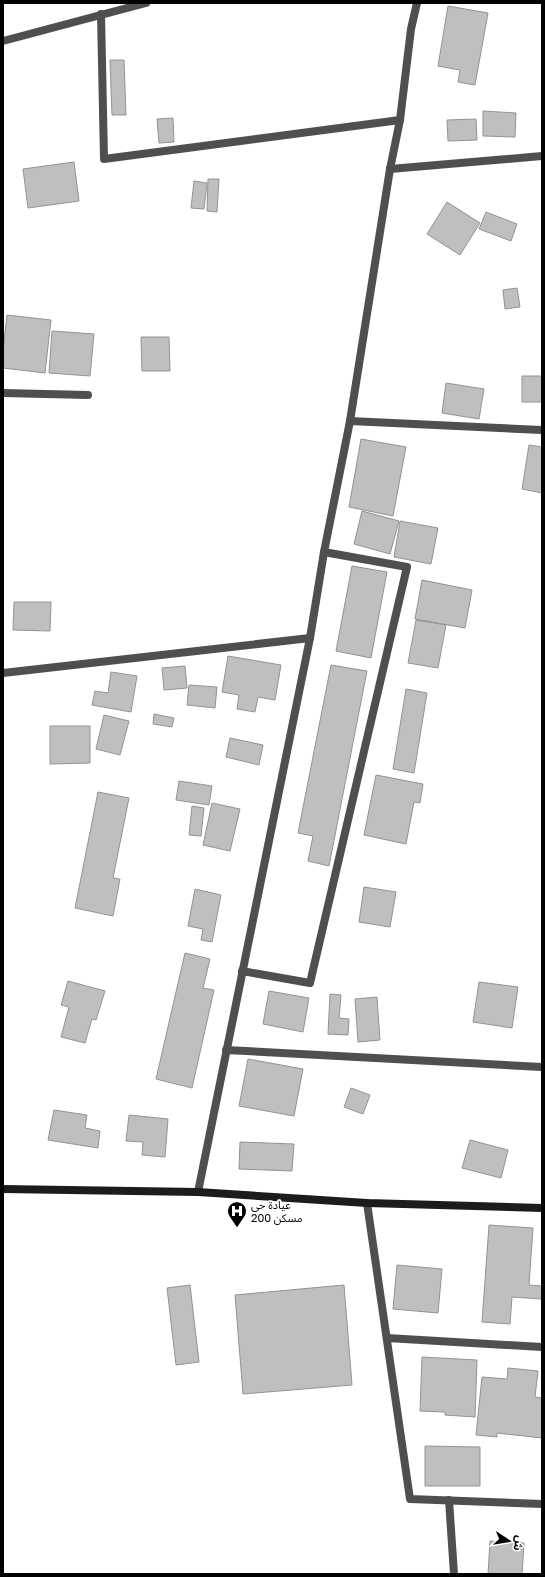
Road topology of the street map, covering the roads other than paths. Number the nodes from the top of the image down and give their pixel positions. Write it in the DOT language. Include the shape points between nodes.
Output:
graph roads {
  1 [pos="146,3"];
  2 [pos="417,3"];
  3 [pos="101,14"];
  4 [pos="3,41"];
  5 [pos="400,120"];
  6 [pos="542,156"];
  7 [pos="390,169"];
  8 [pos="3,393"];
  9 [pos="88,394"];
  10 [pos="350,422"];
  11 [pos="542,430"];
  12 [pos="324,552"];
  13 [pos="310,638"];
  14 [pos="3,673"];
  15 [pos="242,971"];
  16 [pos="226,1050"];
  17 [pos="542,1067"];
  18 [pos="3,1189"];
  19 [pos="198,1192"];
  20 [pos="367,1203"];
  21 [pos="542,1208"];
  22 [pos="387,1338"];
  23 [pos="542,1347"];
  24 [pos="449,1500"];
  25 [pos="542,1504"];
  26 [pos="454,1574"];
  1 -- 3 [label="street"];
  2 -- 5 [label="street" via="411,29"];
  3 -- 4 [label="street"];
  3 -- 5 [label="street" via="104,159"];
  5 -- 7 [label="street"];
  6 -- 7 [label="street"];
  7 -- 10 [label="street"];
  8 -- 9 [label="street"];
  10 -- 11 [label="street"];
  10 -- 12 [label="street"];
  12 -- 13 [label="street"];
  12 -- 15 [label="street" via="407,567 310,982"];
  13 -- 14 [label="street"];
  13 -- 15 [label="street"];
  15 -- 16 [label="street"];
  16 -- 17 [label="street"];
  16 -- 19 [label="street"];
  18 -- 19 [label="street"];
  19 -- 20 [label="street"];
  20 -- 21 [label="street"];
  20 -- 22 [label="street"];
  22 -- 23 [label="street"];
  22 -- 24 [label="street" via="410,1499"];
  24 -- 25 [label="street"];
  24 -- 26 [label="street"];
}
